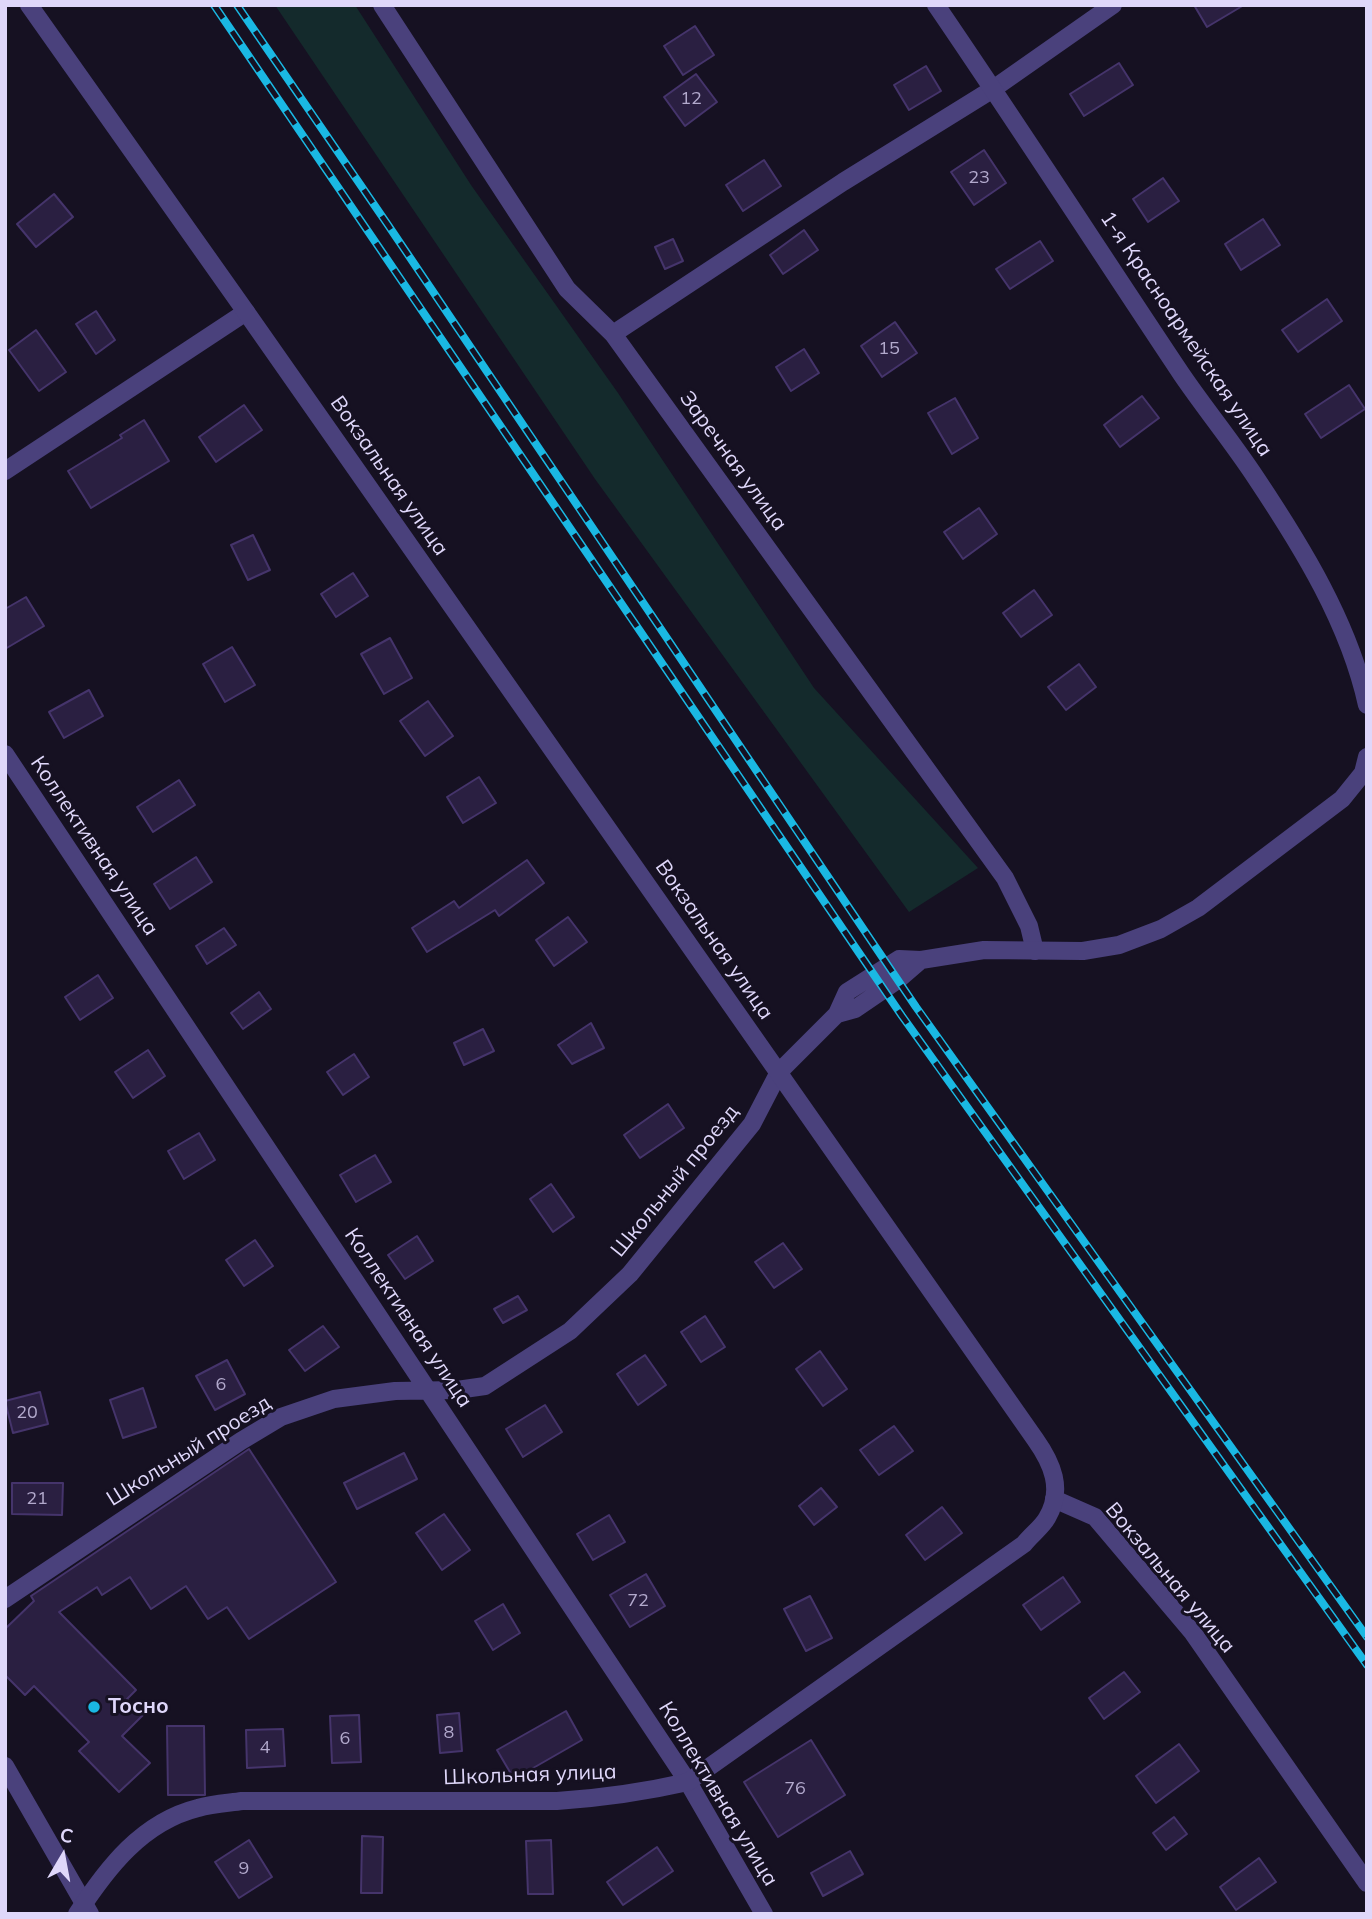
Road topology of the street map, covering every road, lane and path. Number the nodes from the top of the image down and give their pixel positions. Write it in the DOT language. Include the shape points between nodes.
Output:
graph roads {
  1 [pos="29,5"];
  2 [pos="382,5"];
  3 [pos="936,5"];
  4 [pos="1113,5"];
  5 [pos="993,89"];
  6 [pos="246,312"];
  7 [pos="614,334"];
  8 [pos="5,471"];
  9 [pos="1367,705"];
  10 [pos="5,754"];
  11 [pos="1365,765"];
  12 [pos="1035,951"];
  13 [pos="779,1072"];
  14 [pos="429,1390"];
  15 [pos="1054,1499"];
  16 [pos="5,1599"];
  17 [pos="5,1766"];
  18 [pos="688,1782"];
  19 [pos="1367,1883"];
  20 [pos="83,1910"];
  21 [pos="764,1914"];
  1 -- 6 [label="street, Вокзальная улица"];
  2 -- 7 [label="street, Заречная улица" via="567,289"];
  3 -- 5 [label="street, 1-я Красноармейская улица"];
  4 -- 5 [label="street"];
  5 -- 7 [label="street" via="843,181"];
  5 -- 9 [label="street, 1-я Красноармейская улица" via="1256,478 1322,585 1362,681"];
  6 -- 8 [label="street"];
  6 -- 13 [label="street, Вокзальная улица"];
  7 -- 12 [label="street, Заречная улица" via="1005,878 1029,926"];
  10 -- 14 [label="street, Коллективная улица"];
  11 -- 12 [label="street" via="1342,799 1198,908 1161,929 1109,947"];
  12 -- 13 [label="street, Школьный проезд" via="984,950 921,960 855,1009 837,1014"];
  13 -- 14 [label="street, Школьный проезд" via="752,1124 630,1274 570,1331 485,1386"];
  13 -- 15 [label="street, Вокзальная улица" via="1048,1458 1055,1477"];
  14 -- 16 [label="street, Школьный проезд" via="334,1399 281,1417"];
  14 -- 18 [label="street, Коллективная улица"];
  15 -- 18 [label="street, Школьная улица" via="1047,1518 1024,1544"];
  15 -- 19 [label="street, Вокзальная улица" via="1095,1517 1193,1633"];
  17 -- 20 [label="street"];
  18 -- 20 [label="street, Школьная улица" via="609,1797 557,1801 242,1801 198,1808 167,1819 139,1837 110,1867"];
  18 -- 21 [label="street, Коллективная улица"];
}
